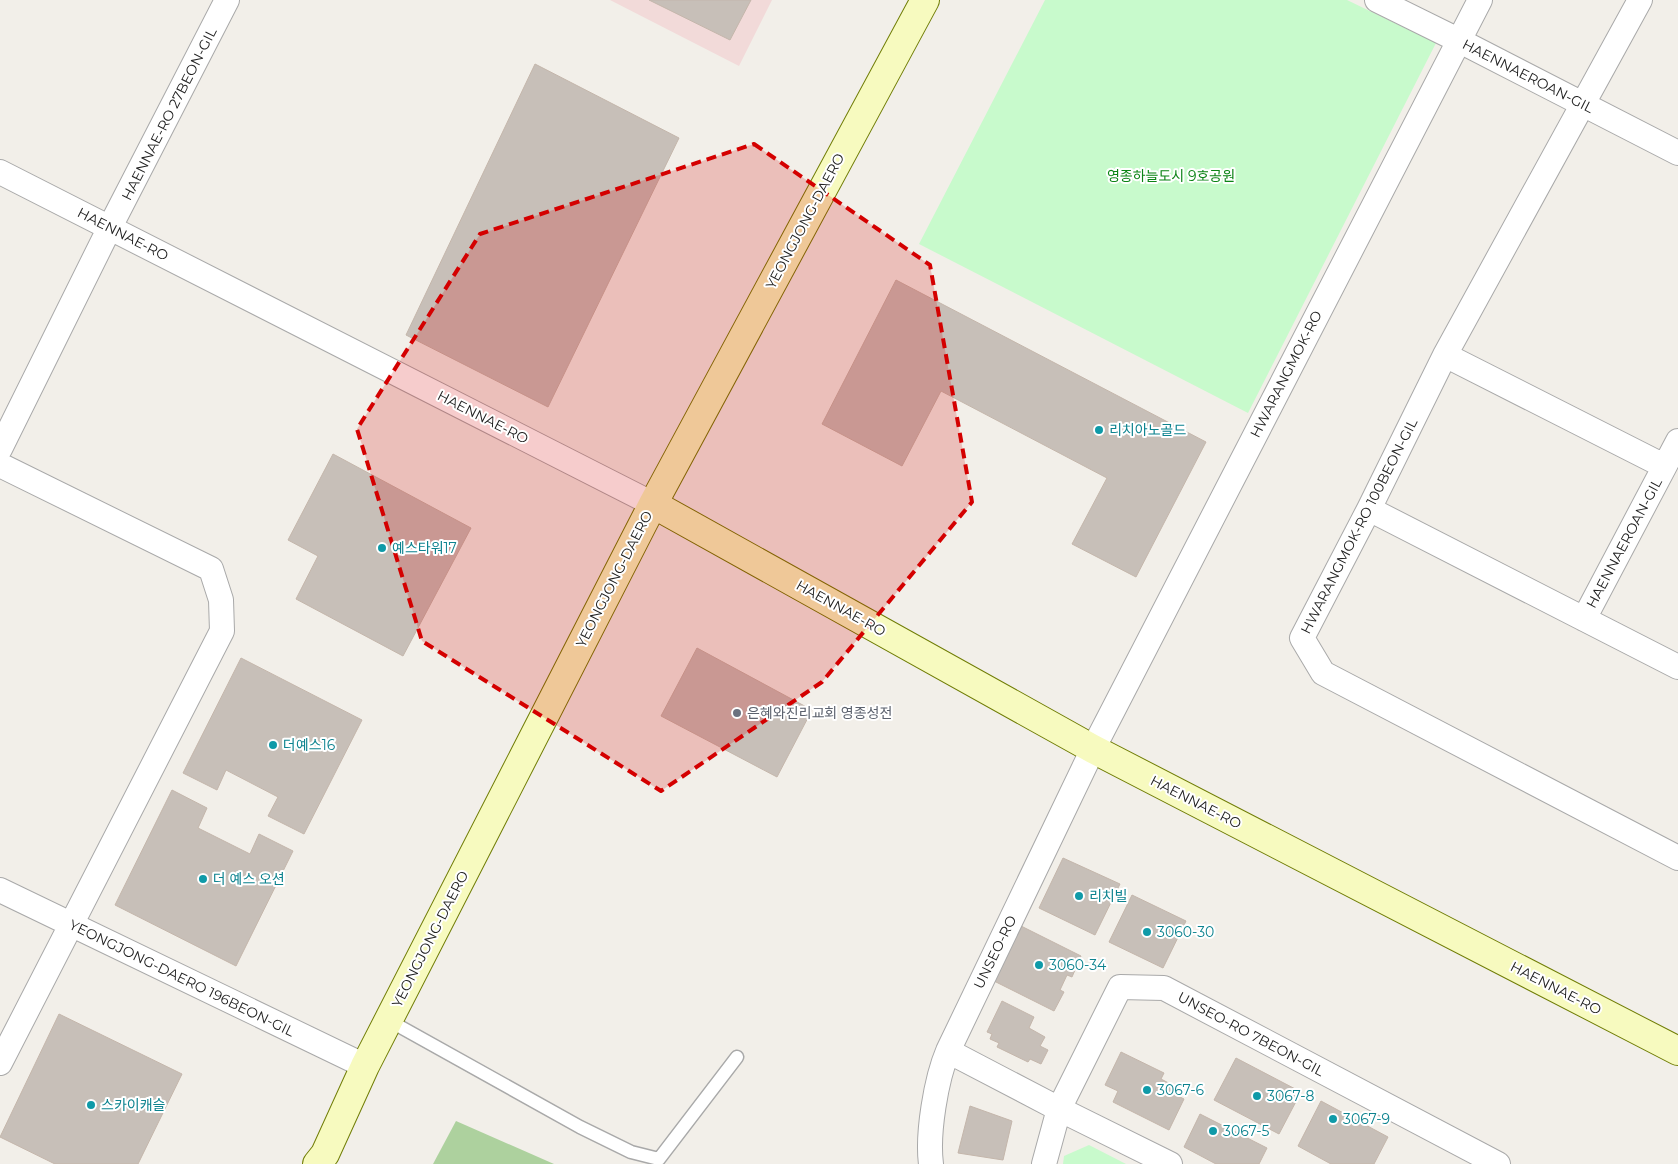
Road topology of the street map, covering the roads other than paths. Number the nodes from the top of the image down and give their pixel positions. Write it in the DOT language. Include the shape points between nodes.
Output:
graph roads {
  1 [pos="227,0"];
  2 [pos="925,0"];
  3 [pos="1377,0"];
  4 [pos="1480,0"];
  5 [pos="1640,0"];
  6 [pos="1458,40"];
  7 [pos="1584,105"];
  8 [pos="1678,153"];
  9 [pos="0,172"];
  10 [pos="110,227"];
  11 [pos="1445,355"];
  12 [pos="1678,440"];
  13 [pos="0,449"];
  14 [pos="0,465"];
  15 [pos="1664,466"];
  16 [pos="653,504"];
  17 [pos="1369,509"];
  18 [pos="1584,619"];
  19 [pos="1678,667"];
  20 [pos="1093,749"];
  21 [pos="1677,856"];
  22 [pos="0,890"];
  23 [pos="72,926"];
  24 [pos="388,1020"];
  25 [pos="948,1051"];
  26 [pos="1678,1051"];
  27 [pos="737,1057"];
  28 [pos="0,1063"];
  29 [pos="365,1066"];
  30 [pos="1059,1109"];
  31 [pos="317,1164"];
  32 [pos="931,1164"];
  33 [pos="1044,1164"];
  34 [pos="1170,1164"];
  35 [pos="1498,1164"];
  1 -- 10 [label="street, HAENNAE-RO 27BEON-GIL"];
  2 -- 16 [label="main road, YEONGJONG-DAERO"];
  3 -- 6 [label="street, HAENNAEROAN-GIL"];
  4 -- 6 [label="street, HWARANGMOK-RO"];
  5 -- 7 [label="street, HWARANGMOK-RO 100BEON-GIL"];
  6 -- 7 [label="street, HAENNAEROAN-GIL"];
  6 -- 20 [label="street, HWARANGMOK-RO"];
  7 -- 8 [label="street, HAENNAEROAN-GIL"];
  7 -- 11 [label="street, HWARANGMOK-RO 100BEON-GIL"];
  9 -- 10 [label="street, HAENNAE-RO"];
  10 -- 13 [label="street, HAENNAE-RO 27BEON-GIL"];
  10 -- 16 [label="street, HAENNAE-RO"];
  11 -- 15 [label="street"];
  11 -- 17 [label="street, HWARANGMOK-RO 100BEON-GIL"];
  12 -- 15 [label="street, HAENNAEROAN-GIL"];
  14 -- 23 [label="street" via="211,569 221,600 222,631"];
  15 -- 18 [label="street, HAENNAEROAN-GIL"];
  16 -- 20 [label="main road, HAENNAE-RO"];
  16 -- 24 [label="main road, YEONGJONG-DAERO"];
  17 -- 18 [label="street"];
  17 -- 21 [label="street, HWARANGMOK-RO 100BEON-GIL" via="1302,638 1323,673"];
  18 -- 19 [label="street"];
  20 -- 25 [label="street, UNSEO-RO"];
  20 -- 26 [label="main road, HAENNAE-RO"];
  22 -- 23 [label="street, YEONGJONG-DAERO 196BEON-GIL"];
  23 -- 28 [label="street"];
  23 -- 29 [label="street, YEONGJONG-DAERO 196BEON-GIL"];
  24 -- 27 [label="lane" via="580,1127 631,1152 659,1158"];
  24 -- 29 [label="main road, YEONGJONG-DAERO"];
  25 -- 30 [label="street"];
  25 -- 32 [label="street, UNSEO-RO" via="939,1078 929,1147"];
  29 -- 31 [label="main road, YEONGJONG-DAERO" via="325,1154"];
  30 -- 33 [label="street, UNSEO-RO 7BEON-GIL"];
  30 -- 34 [label="street"];
  30 -- 35 [label="street, UNSEO-RO 7BEON-GIL" via="1120,987 1164,988"];
}
